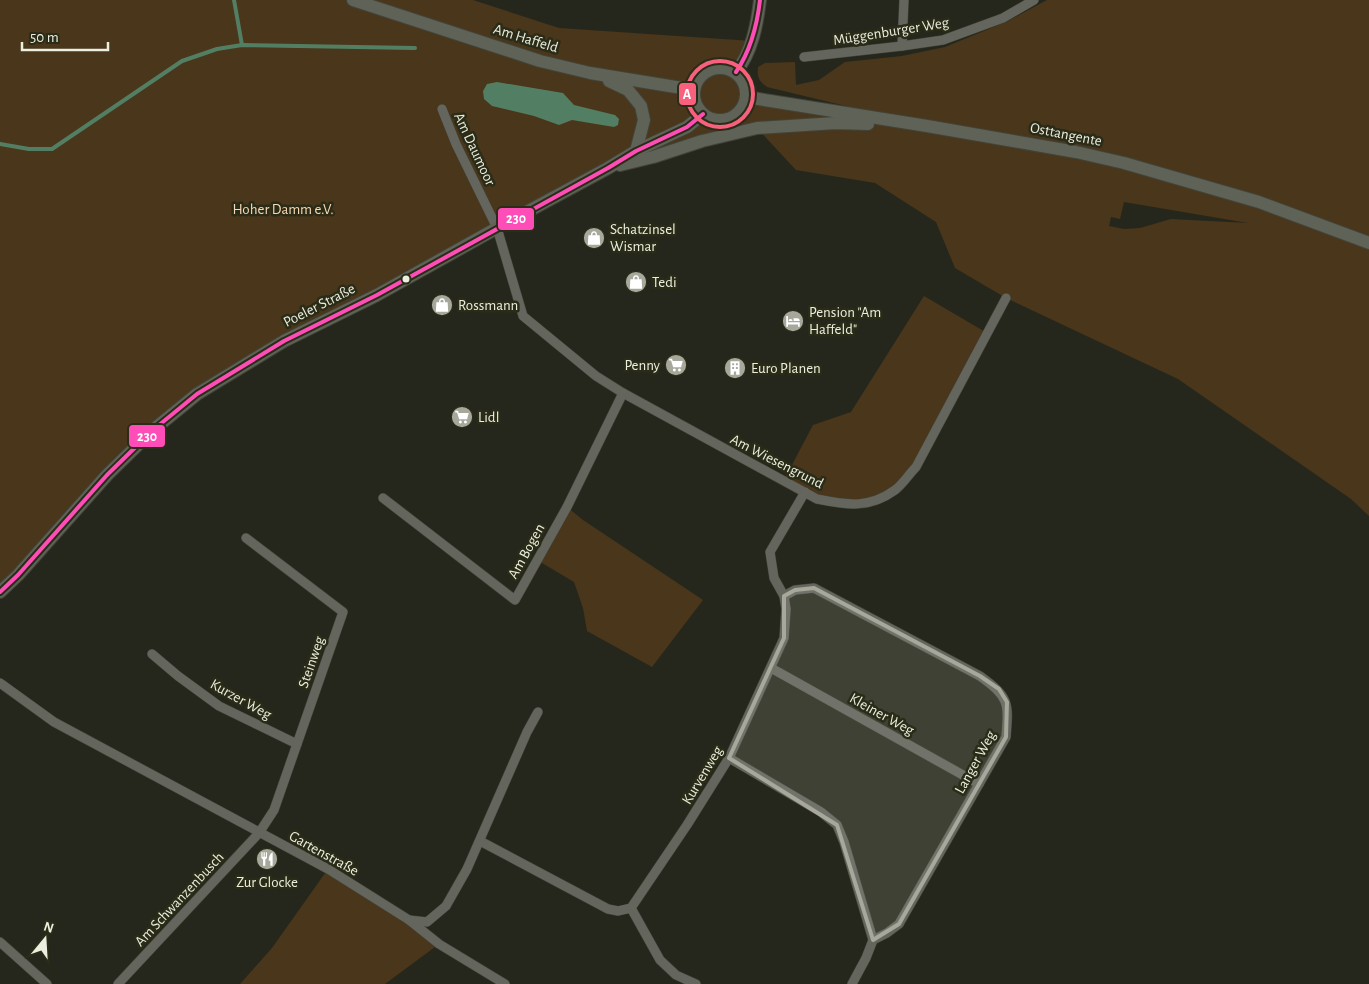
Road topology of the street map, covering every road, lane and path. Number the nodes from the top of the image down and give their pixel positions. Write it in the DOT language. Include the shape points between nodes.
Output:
graph roads {
  1 [pos="353,0"];
  2 [pos="760,0"];
  3 [pos="904,0"];
  4 [pos="1034,0"];
  5 [pos="902,46"];
  6 [pos="804,57"];
  7 [pos="736,72"];
  8 [pos="590,74"];
  9 [pos="694,90"];
  10 [pos="746,97"];
  11 [pos="442,109"];
  12 [pos="703,114"];
  13 [pos="927,126"];
  14 [pos="636,151"];
  15 [pos="608,168"];
  16 [pos="496,228"];
  17 [pos="1369,243"];
  18 [pos="1006,298"];
  19 [pos="623,393"];
  20 [pos="805,492"];
  21 [pos="383,498"];
  22 [pos="246,538"];
  23 [pos="0,592"];
  24 [pos="784,596"];
  25 [pos="152,654"];
  26 [pos="771,668"];
  27 [pos="0,683"];
  28 [pos="538,712"];
  29 [pos="297,744"];
  30 [pos="729,758"];
  31 [pos="978,784"];
  32 [pos="259,833"];
  33 [pos="480,841"];
  34 [pos="631,908"];
  35 [pos="408,920"];
  36 [pos="873,940"];
  37 [pos="0,942"];
  38 [pos="47,984"];
  39 [pos="118,984"];
  40 [pos="506,984"];
  41 [pos="696,984"];
  42 [pos="852,984"];
  1 -- 8 [label="main road, Am Haffeld"];
  2 -- 7 [label="main road" via="752,41"];
  3 -- 5 [label="street"];
  4 -- 5 [label="street, Müggenburger Weg" via="1003,18 943,40"];
  5 -- 6 [label="street, Müggenburger Weg"];
  7 -- 9 [label="main road" via="728,68 710,69 697,80"];
  7 -- 10 [label="main road" via="746,86"];
  8 -- 9 [label="main road, Am Haffeld"];
  8 -- 14 [label="main road" via="628,90 641,106 644,120"];
  9 -- 12 [label="main road" via="696,106"];
  10 -- 12 [label="main road" via="741,111 734,117 717,120"];
  10 -- 13 [label="main road, Osttangente"];
  11 -- 16 [label="street, Am Daumoor"];
  12 -- 14 [label="main road, Poeler Straße" via="686,127"];
  13 -- 15 [label="main road" via="836,123 757,128"];
  13 -- 17 [label="main road, Osttangente" via="1124,162 1259,202"];
  14 -- 15 [label="main road, Poeler Straße"];
  15 -- 16 [label="main road, Poeler Straße"];
  16 -- 19 [label="street, Am Wiesengrund" via="523,316 596,376"];
  16 -- 23 [label="main road, Poeler Straße" via="377,295 284,342 197,394 152,430 107,475"];
  18 -- 20 [label="street, Am Wiesengrund" via="916,467 895,490 872,503 843,504 817,499"];
  19 -- 20 [label="street, Am Wiesengrund"];
  19 -- 21 [label="street, Am Bogen" via="515,600"];
  20 -- 24 [label="street, Kurvenweg" via="770,552 774,578"];
  22 -- 29 [label="street, Steinweg" via="343,612"];
  24 -- 26 [label="street, Kurvenweg" via="784,638"];
  24 -- 31 [label="street, Langer Weg" via="795,590 814,588 999,689 1007,702 1006,737"];
  25 -- 29 [label="street, Kurzer Weg" via="219,706"];
  26 -- 30 [label="street, Kurvenweg"];
  26 -- 31 [label="street, Kleiner Weg"];
  27 -- 32 [label="street, Gartenstraße" via="54,722"];
  28 -- 33 [label="street"];
  29 -- 32 [label="street, Steinweg" via="274,810"];
  30 -- 34 [label="street, Kurvenweg"];
  30 -- 36 [label="street" via="838,825"];
  31 -- 36 [label="street, Langer Weg" via="898,924"];
  32 -- 35 [label="street, Gartenstraße" via="328,869"];
  32 -- 39 [label="street, Am Schwanzenbusch"];
  33 -- 34 [label="street" via="608,909"];
  33 -- 35 [label="street" via="446,906 427,922"];
  34 -- 41 [label="street" via="660,960 676,975"];
  35 -- 40 [label="street, Gartenstraße" via="439,944"];
  36 -- 42 [label="street"];
  37 -- 38 [label="street"];
}
